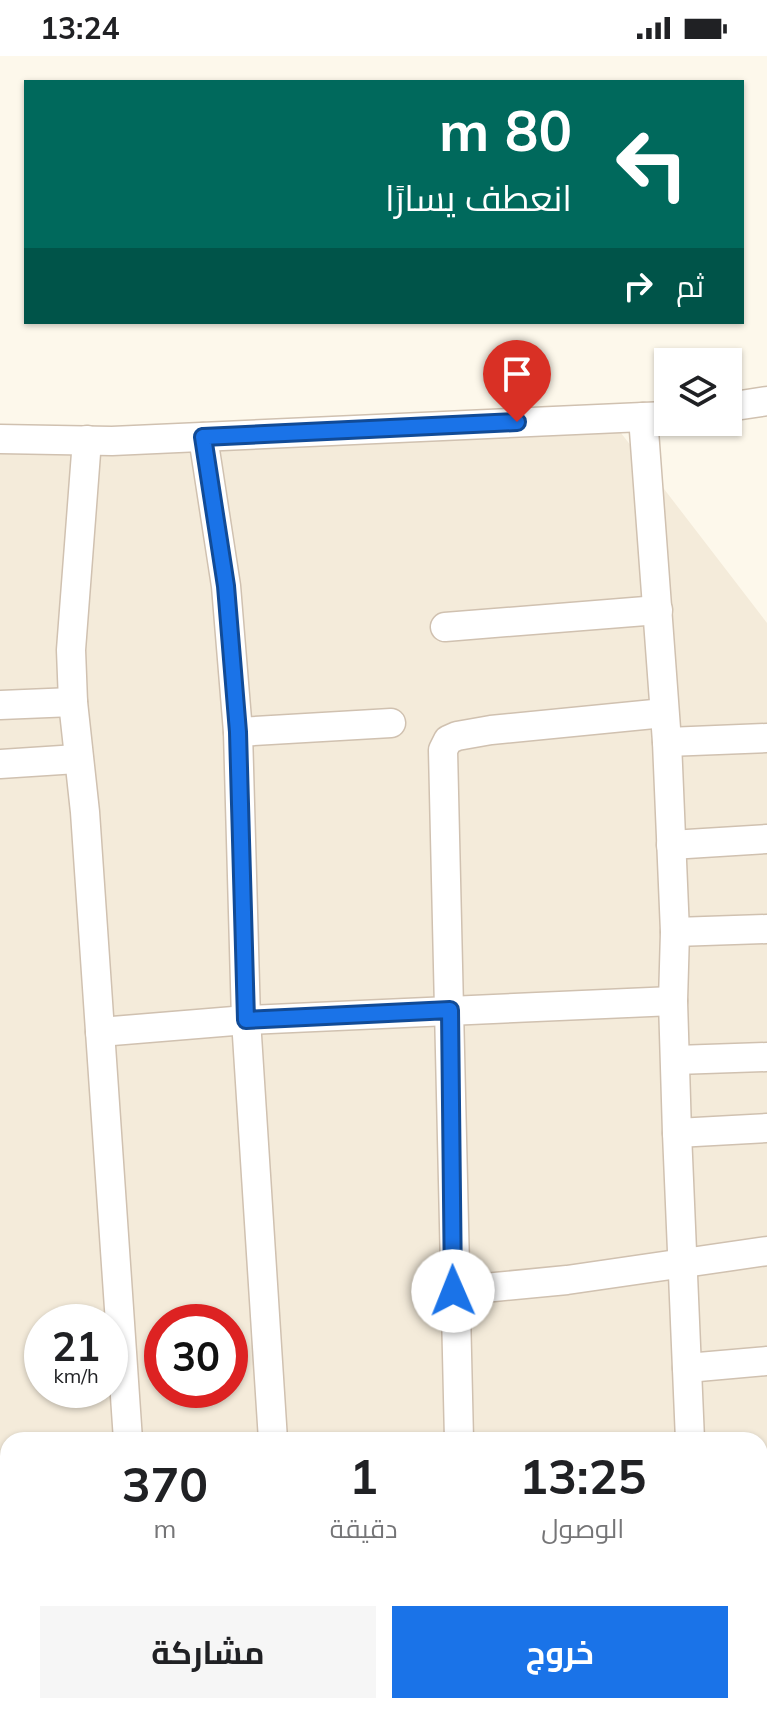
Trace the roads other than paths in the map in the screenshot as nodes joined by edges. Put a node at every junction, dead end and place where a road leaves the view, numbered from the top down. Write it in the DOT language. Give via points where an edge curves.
graph roads {
  1 [pos="767,401"];
  2 [pos="742,405"];
  3 [pos="654,417"];
  4 [pos="655,436"];
  5 [pos="203,437"];
  6 [pos="0,439"];
  7 [pos="87,440"];
  8 [pos="658,610"];
  9 [pos="445,627"];
  10 [pos="73,702"];
  11 [pos="0,705"];
  12 [pos="664,713"];
  13 [pos="391,723"];
  14 [pos="238,732"];
  15 [pos="767,738"];
  16 [pos="667,742"];
  17 [pos="77,759"];
  18 [pos="0,764"];
  19 [pos="767,839"];
  20 [pos="671,845"];
  21 [pos="767,929"];
  22 [pos="675,932"];
  23 [pos="673,1001"];
  24 [pos="450,1010"];
  25 [pos="246,1020"];
  26 [pos="100,1032"];
  27 [pos="767,1057"];
  28 [pos="676,1060"];
  29 [pos="767,1128"];
  30 [pos="677,1133"];
  31 [pos="767,1251"];
  32 [pos="683,1263"];
  33 [pos="453,1291"];
  34 [pos="767,1361"];
  35 [pos="687,1368"];
  36 [pos="127,1432"];
  37 [pos="272,1432"];
  38 [pos="459,1432"];
  39 [pos="690,1432"];
  1 -- 2 [label="street"];
  3 -- 5 [label="street"];
  4 -- 8 [label="street"];
  5 -- 7 [label="street"];
  5 -- 14 [label="street" via="226,586"];
  6 -- 7 [label="street"];
  7 -- 10 [label="street" via="71,650"];
  8 -- 9 [label="street"];
  8 -- 12 [label="street"];
  10 -- 11 [label="street"];
  10 -- 17 [label="street"];
  12 -- 16 [label="street"];
  12 -- 24 [label="street" via="491,730 448,740 442,756"];
  13 -- 14 [label="street"];
  14 -- 25 [label="street"];
  15 -- 16 [label="street"];
  16 -- 20 [label="street"];
  17 -- 18 [label="street"];
  17 -- 26 [label="street"];
  19 -- 20 [label="street"];
  20 -- 22 [label="street"];
  21 -- 22 [label="street"];
  22 -- 23 [label="street"];
  23 -- 24 [label="street"];
  23 -- 28 [label="street"];
  24 -- 25 [label="street"];
  24 -- 33 [label="street"];
  25 -- 26 [label="street"];
  25 -- 37 [label="street"];
  26 -- 36 [label="street"];
  27 -- 28 [label="street"];
  28 -- 30 [label="street"];
  29 -- 30 [label="street"];
  30 -- 32 [label="street"];
  31 -- 32 [label="street"];
  32 -- 33 [label="street"];
  32 -- 35 [label="street"];
  33 -- 38 [label="street"];
  34 -- 35 [label="street"];
  35 -- 39 [label="street"];
}
